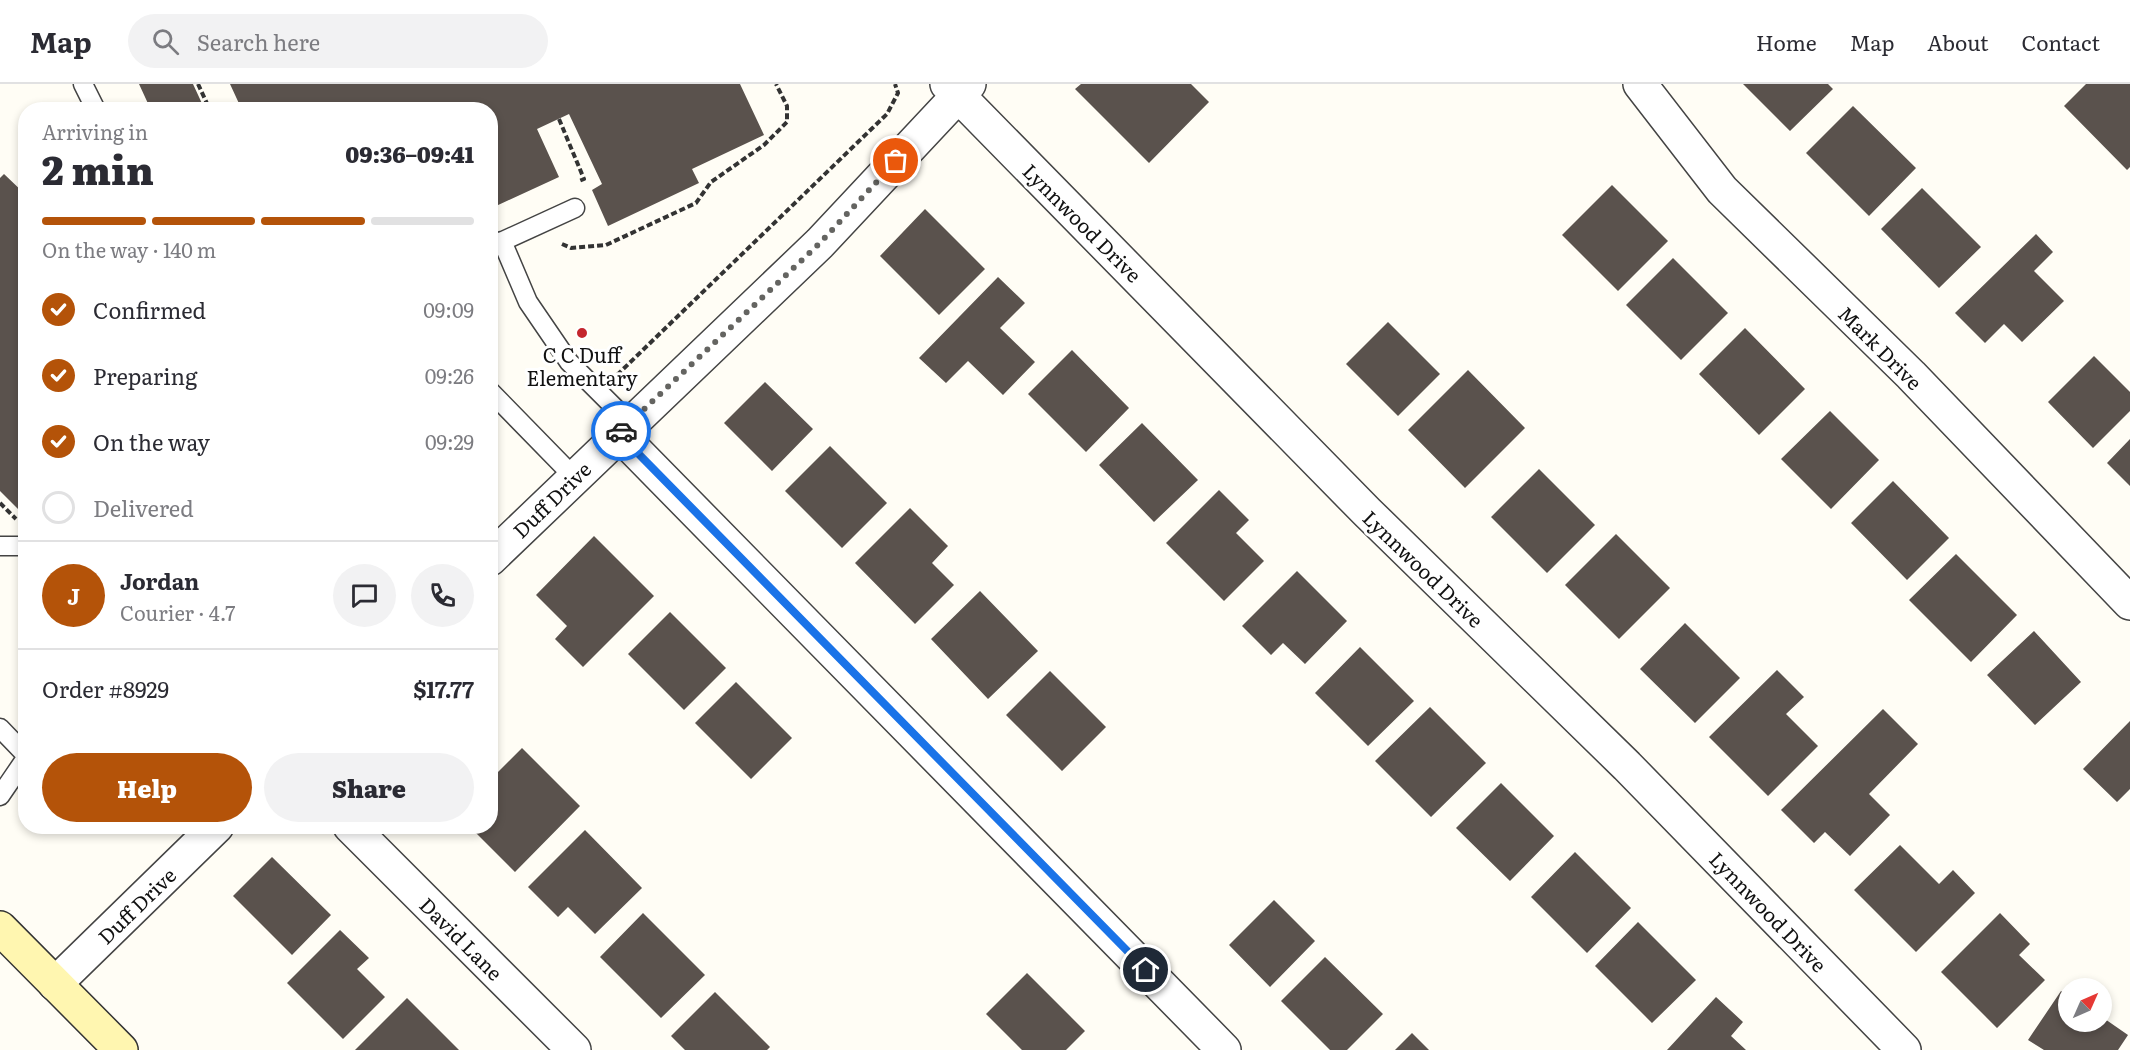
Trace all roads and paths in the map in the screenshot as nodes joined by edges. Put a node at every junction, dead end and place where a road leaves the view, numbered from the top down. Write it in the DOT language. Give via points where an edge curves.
graph roads {
  1 [pos="83,84"];
  2 [pos="198,84"];
  3 [pos="776,84"];
  4 [pos="895,84"];
  5 [pos="1640,84"];
  6 [pos="958,88"];
  7 [pos="92,102"];
  8 [pos="206,102"];
  9 [pos="559,119"];
  10 [pos="574,183"];
  11 [pos="575,208"];
  12 [pos="532,227"];
  13 [pos="498,243"];
  14 [pos="498,248"];
  15 [pos="599,392"];
  16 [pos="498,399"];
  17 [pos="624,428"];
  18 [pos="574,477"];
  19 [pos="0,503"];
  20 [pos="18,521"];
  21 [pos="498,544"];
  22 [pos="0,546"];
  23 [pos="18,546"];
  24 [pos="2130,603"];
  25 [pos="0,728"];
  26 [pos="18,748"];
  27 [pos="18,769"];
  28 [pos="0,796"];
  29 [pos="209,834"];
  30 [pos="358,834"];
  31 [pos="0,928"];
  32 [pos="55,984"];
  33 [pos="121,1050"];
  34 [pos="574,1050"];
  35 [pos="1224,1050"];
  36 [pos="1904,1050"];
  1 -- 7 [label="lane"];
  2 -- 8 [label="path"];
  3 -- 12 [label="path" via="787,106 787,122 764,145 711,182 696,203 606,245 571,248 544,237"];
  4 -- 15 [label="path" via="898,93 887,114"];
  5 -- 24 [label="street, Mark Drive" via="1722,190 1911,375"];
  6 -- 17 [label="street, Duff Drive" via="820,243"];
  6 -- 36 [label="street, Lynnwood Drive" via="1367,512 1627,766"];
  9 -- 10 [label="path" via="584,179"];
  11 -- 12 [label="lane"];
  12 -- 13 [label="lane"];
  14 -- 15 [label="lane" via="528,302 569,362"];
  15 -- 17 [label="lane"];
  16 -- 18 [label="lane"];
  17 -- 18 [label="street, Duff Drive"];
  17 -- 35 [label="street"];
  18 -- 21 [label="street, Duff Drive"];
  19 -- 20 [label="path"];
  22 -- 23 [label="lane"];
  25 -- 26 [label="lane"];
  27 -- 28 [label="lane"];
  29 -- 32 [label="street, Duff Drive"];
  30 -- 34 [label="street, David Lane"];
  31 -- 32 [label="main road"];
  32 -- 33 [label="main road"];
}
